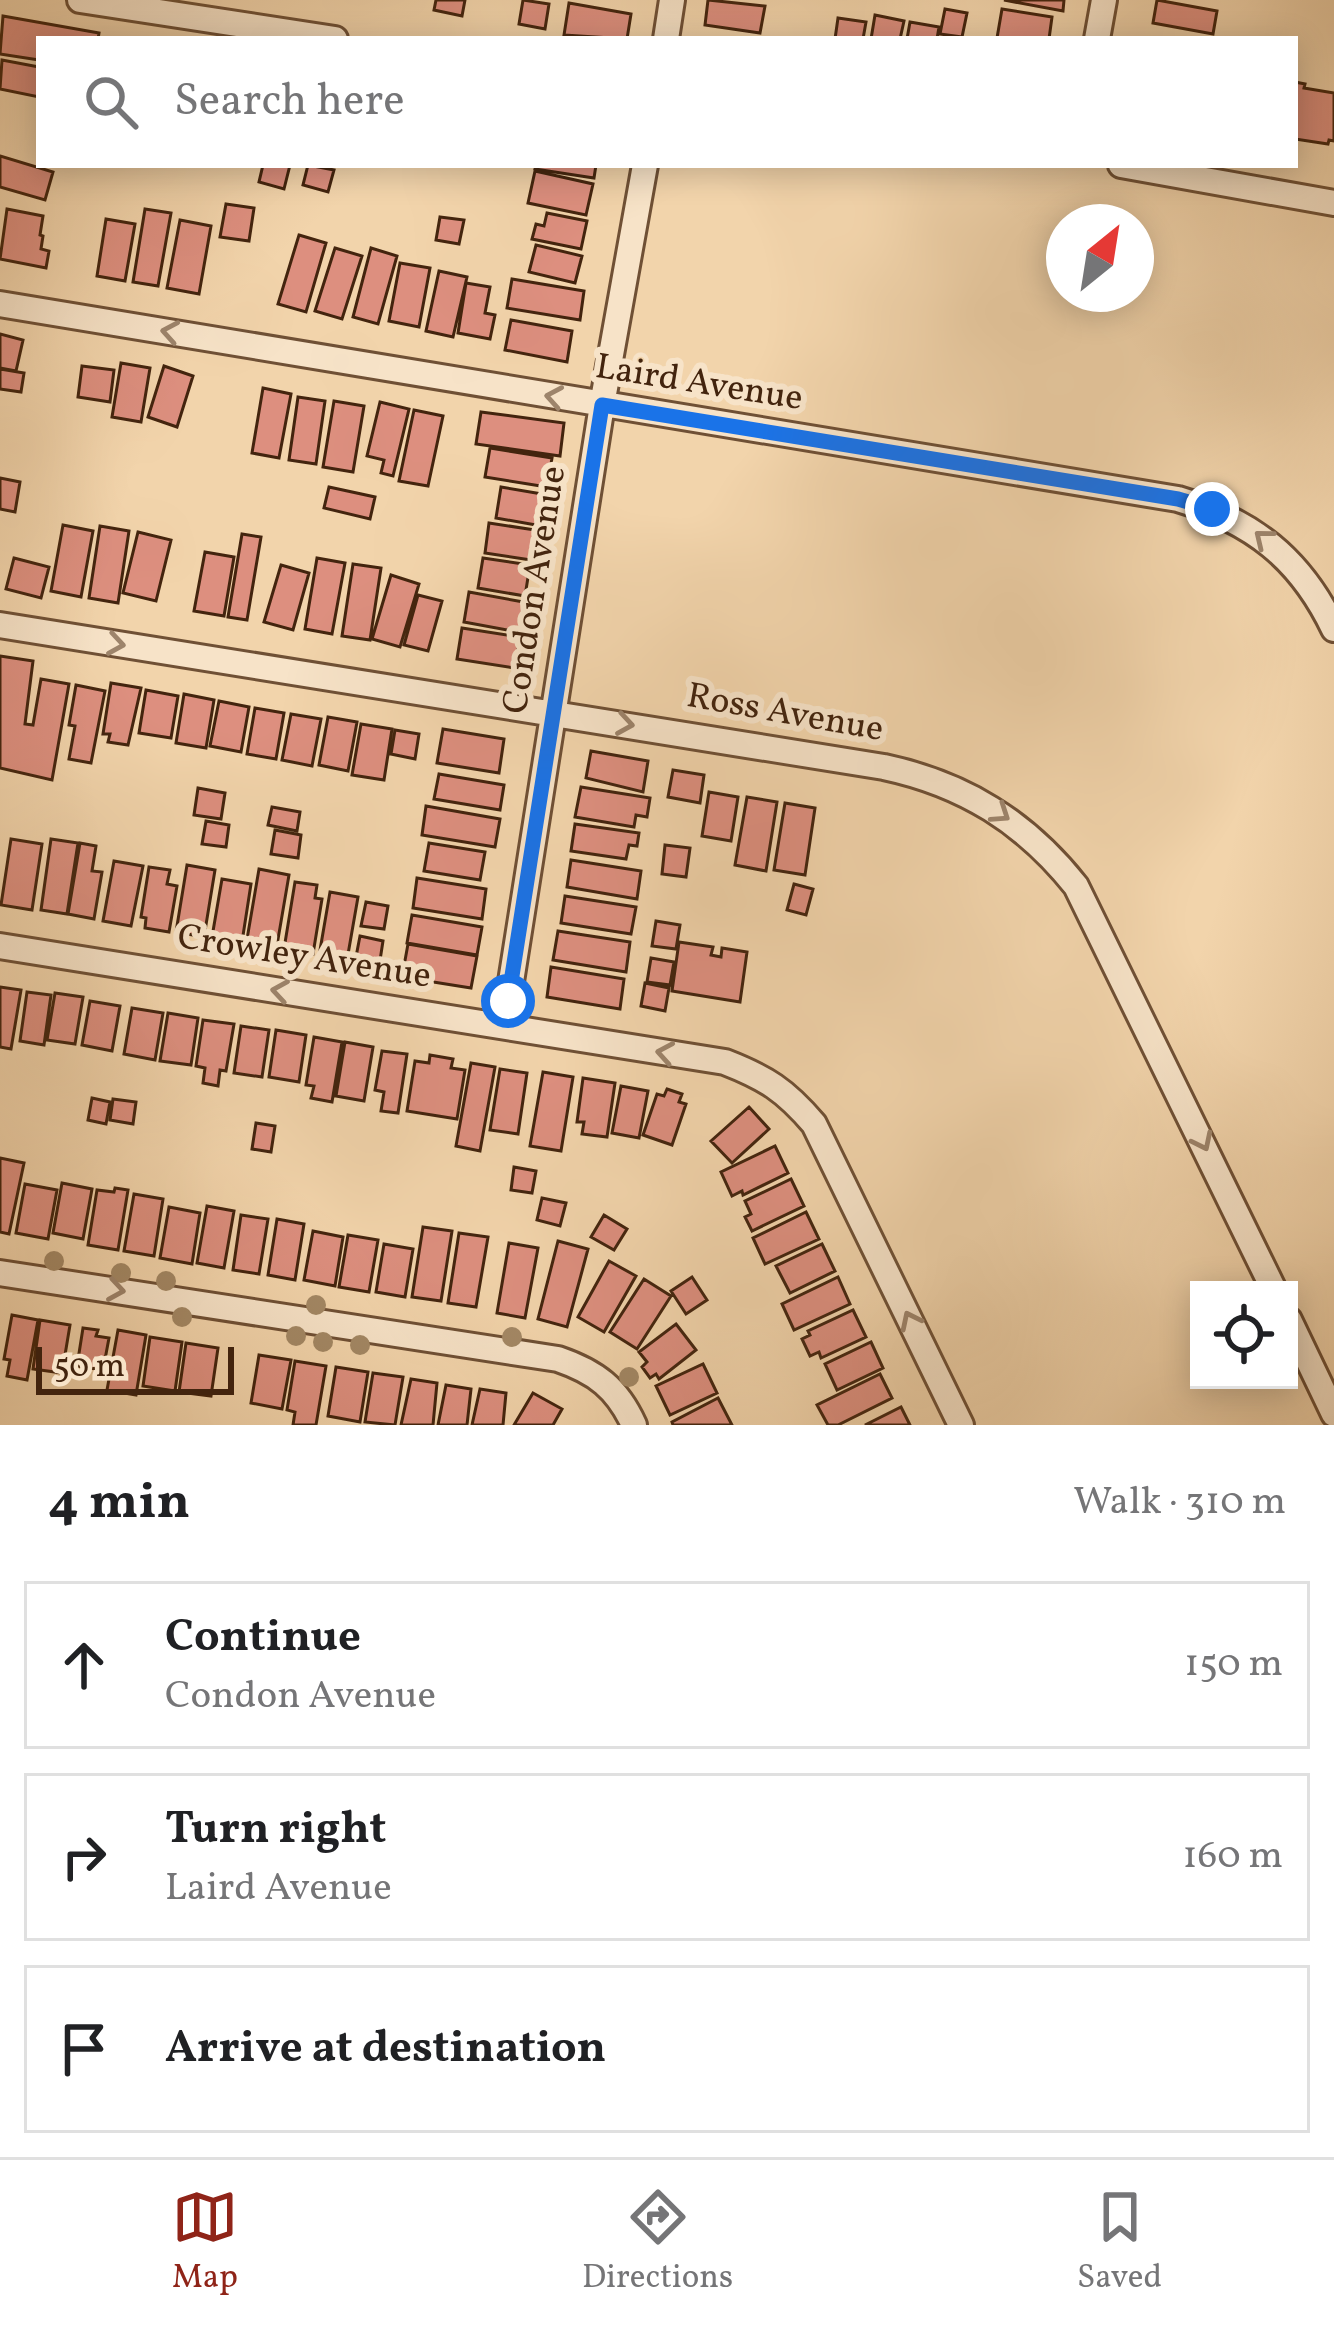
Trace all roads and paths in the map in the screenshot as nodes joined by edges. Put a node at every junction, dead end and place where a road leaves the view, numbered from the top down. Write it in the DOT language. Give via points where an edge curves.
graph roads {
  1 [pos="80,0"];
  2 [pos="672,0"];
  3 [pos="1104,0"];
  4 [pos="315,36"];
  5 [pos="666,36"];
  6 [pos="1098,36"];
  7 [pos="644,168"];
  8 [pos="1138,168"];
  9 [pos="1334,203"];
  10 [pos="0,304"];
  11 [pos="602,405"];
  12 [pos="0,625"];
  13 [pos="1334,629"];
  14 [pos="554,713"];
  15 [pos="0,946"];
  16 [pos="504,1026"];
  17 [pos="0,1273"];
  18 [pos="1270,1281"];
  19 [pos="1298,1340"];
  20 [pos="1334,1414"];
  21 [pos="634,1425"];
  22 [pos="961,1425"];
  1 -- 4 [label="street"];
  2 -- 5 [label="street"];
  3 -- 6 [label="street"];
  7 -- 11 [label="street, Condon Avenue"];
  8 -- 9 [label="street"];
  11 -- 10 [label="street, Laird Avenue, one-way"];
  13 -- 11 [label="street, Laird Avenue, one-way" via="1278,550 1245,524 1195,504"];
  11 -- 14 [label="street, Condon Avenue"];
  12 -- 14 [label="street, Ross Avenue, one-way"];
  14 -- 16 [label="street, Condon Avenue"];
  14 -- 18 [label="street, Ross Avenue, one-way" via="924,776 1027,832 1097,923"];
  16 -- 15 [label="street, Crowley Avenue, one-way"];
  22 -- 16 [label="street, Crowley Avenue, one-way" via="814,1124 781,1088 725,1062"];
  17 -- 21 [label="street, one-way" via="558,1359 612,1388"];
  19 -- 20 [label="street"];
}
